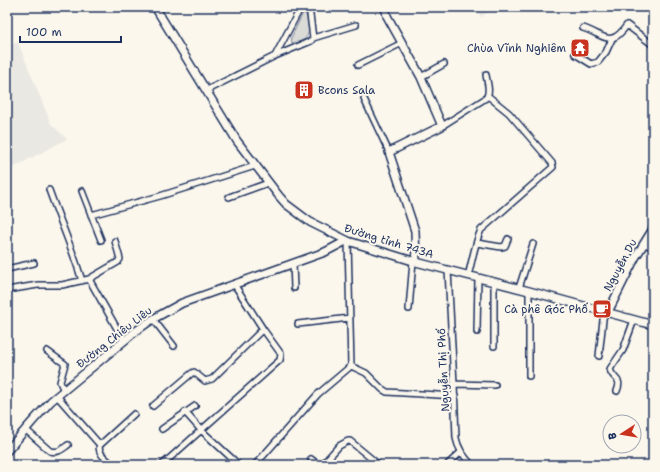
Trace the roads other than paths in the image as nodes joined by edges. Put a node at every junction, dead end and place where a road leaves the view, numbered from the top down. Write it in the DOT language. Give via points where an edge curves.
graph roads {
  1 [pos="155,7"];
  2 [pos="301,7"];
  3 [pos="309,7"];
  4 [pos="385,7"];
  5 [pos="356,25"];
  6 [pos="583,28"];
  7 [pos="313,38"];
  8 [pos="612,39"];
  9 [pos="402,43"];
  10 [pos="653,45"];
  11 [pos="575,54"];
  12 [pos="275,56"];
  13 [pos="444,64"];
  14 [pos="358,65"];
  15 [pos="486,75"];
  16 [pos="421,77"];
  17 [pos="207,90"];
  18 [pos="488,96"];
  19 [pos="364,99"];
  20 [pos="442,126"];
  21 [pos="389,152"];
  22 [pos="255,166"];
  23 [pos="268,183"];
  24 [pos="49,190"];
  25 [pos="82,192"];
  26 [pos="229,197"];
  27 [pos="91,215"];
  28 [pos="653,229"];
  29 [pos="508,239"];
  30 [pos="101,240"];
  31 [pos="116,241"];
  32 [pos="347,241"];
  33 [pos="477,243"];
  34 [pos="644,243"];
  35 [pos="533,244"];
  36 [pos="653,248"];
  37 [pos="415,262"];
  38 [pos="34,263"];
  39 [pos="293,263"];
  40 [pos="7,269"];
  41 [pos="448,270"];
  42 [pos="468,276"];
  43 [pos="478,278"];
  44 [pos="89,279"];
  45 [pos="82,281"];
  46 [pos="494,282"];
  47 [pos="234,284"];
  48 [pos="294,288"];
  49 [pos="519,288"];
  50 [pos="7,290"];
  51 [pos="530,291"];
  52 [pos="409,309"];
  53 [pos="606,311"];
  54 [pos="350,318"];
  55 [pos="153,319"];
  56 [pos="634,320"];
  57 [pos="298,324"];
  58 [pos="653,325"];
  59 [pos="264,329"];
  60 [pos="477,332"];
  61 [pos="124,341"];
  62 [pos="174,346"];
  63 [pos="494,346"];
  64 [pos="47,351"];
  65 [pos="599,356"];
  66 [pos="351,366"];
  67 [pos="529,376"];
  68 [pos="454,384"];
  69 [pos="495,384"];
  70 [pos="64,391"];
  71 [pos="617,391"];
  72 [pos="58,396"];
  73 [pos="455,396"];
  74 [pos="153,406"];
  75 [pos="194,406"];
  76 [pos="185,412"];
  77 [pos="134,414"];
  78 [pos="25,429"];
  79 [pos="162,429"];
  80 [pos="201,430"];
  81 [pos="68,444"];
  82 [pos="100,445"];
  83 [pos="7,451"];
  84 [pos="461,452"];
  85 [pos="311,458"];
  86 [pos="166,464"];
  87 [pos="113,465"];
  88 [pos="239,465"];
  89 [pos="254,465"];
  90 [pos="319,465"];
  91 [pos="322,465"];
  92 [pos="379,465"];
  93 [pos="447,465"];
  94 [pos="472,465"];
  1 -- 17 [label="street, Đường tỉnh 743A"];
  2 -- 12 [label="street"];
  3 -- 7 [label="street"];
  4 -- 9 [label="street"];
  5 -- 7 [label="street"];
  6 -- 8 [label="street"];
  7 -- 12 [label="street"];
  8 -- 10 [label="street" via="627,25"];
  8 -- 11 [label="street" via="598,62 591,64"];
  9 -- 14 [label="street"];
  9 -- 16 [label="street"];
  12 -- 17 [label="street"];
  13 -- 16 [label="street"];
  15 -- 18 [label="street"];
  16 -- 20 [label="street"];
  17 -- 22 [label="street, Đường tỉnh 743A"];
  18 -- 20 [label="street"];
  18 -- 33 [label="street" via="510,114 552,163 553,168 481,230"];
  19 -- 21 [label="street"];
  20 -- 21 [label="street"];
  21 -- 37 [label="street" via="415,230"];
  22 -- 23 [label="street, Đường tỉnh 743A"];
  22 -- 27 [label="street"];
  23 -- 26 [label="street"];
  23 -- 32 [label="street, Đường tỉnh 743A" via="286,204 305,219"];
  24 -- 45 [label="street"];
  25 -- 27 [label="street"];
  27 -- 30 [label="street"];
  28 -- 34 [label="street, Nguyễn Du"];
  29 -- 33 [label="street" via="501,248"];
  31 -- 44 [label="street" via="120,259 118,262"];
  32 -- 37 [label="street, Đường tỉnh 743A"];
  32 -- 39 [label="street, Đường Chiêu Liêu"];
  32 -- 54 [label="street"];
  33 -- 42 [label="street"];
  34 -- 36 [label="street"];
  34 -- 53 [label="street, Nguyễn Du"];
  35 -- 49 [label="street"];
  37 -- 41 [label="street, Đường tỉnh 743A"];
  37 -- 52 [label="street"];
  38 -- 40 [label="street"];
  39 -- 47 [label="street, Đường Chiêu Liêu"];
  39 -- 48 [label="street"];
  41 -- 42 [label="street, Đường tỉnh 743A"];
  41 -- 68 [label="street, Nguyễn Thị Phố"];
  42 -- 43 [label="street, Đường tỉnh 743A"];
  43 -- 46 [label="street, Đường tỉnh 743A"];
  43 -- 60 [label="street"];
  44 -- 45 [label="street"];
  44 -- 61 [label="street"];
  45 -- 50 [label="street"];
  46 -- 49 [label="street, Đường tỉnh 743A"];
  46 -- 63 [label="street"];
  47 -- 55 [label="street, Đường Chiêu Liêu" via="174,306"];
  47 -- 59 [label="street"];
  49 -- 51 [label="street, Đường tỉnh 743A"];
  51 -- 53 [label="street, Đường tỉnh 743A"];
  51 -- 67 [label="street"];
  53 -- 56 [label="street, Đường tỉnh 743A"];
  53 -- 65 [label="street, Nguyễn Du"];
  54 -- 57 [label="street"];
  54 -- 66 [label="street"];
  55 -- 61 [label="street, Đường Chiêu Liêu"];
  55 -- 62 [label="street"];
  56 -- 58 [label="street, Đường tỉnh 743A"];
  56 -- 71 [label="street" via="623,350 610,369 619,381"];
  59 -- 74 [label="street" via="212,380 205,381 194,372"];
  59 -- 80 [label="street" via="281,354 280,360"];
  61 -- 70 [label="street, Đường Chiêu Liêu"];
  64 -- 70 [label="street" via="65,364 60,382"];
  66 -- 73 [label="street" via="366,373 387,392"];
  66 -- 89 [label="street" via="318,394"];
  68 -- 69 [label="street"];
  68 -- 73 [label="street, Nguyễn Thị Phố"];
  70 -- 72 [label="street, Đường Chiêu Liêu"];
  72 -- 78 [label="street, Đường Chiêu Liêu"];
  72 -- 82 [label="street"];
  73 -- 84 [label="street, Nguyễn Thị Phố" via="456,438"];
  75 -- 76 [label="street"];
  76 -- 79 [label="street"];
  76 -- 80 [label="street"];
  77 -- 82 [label="street"];
  78 -- 81 [label="street" via="50,451 60,451"];
  78 -- 83 [label="street, Đường Chiêu Liêu"];
  80 -- 86 [label="street"];
  80 -- 88 [label="street"];
  82 -- 87 [label="street" via="99,452"];
  84 -- 93 [label="street"];
  84 -- 94 [label="street, Nguyễn Thị Phố"];
  85 -- 90 [label="street"];
  91 -- 92 [label="street" via="339,446 350,441"];
}
